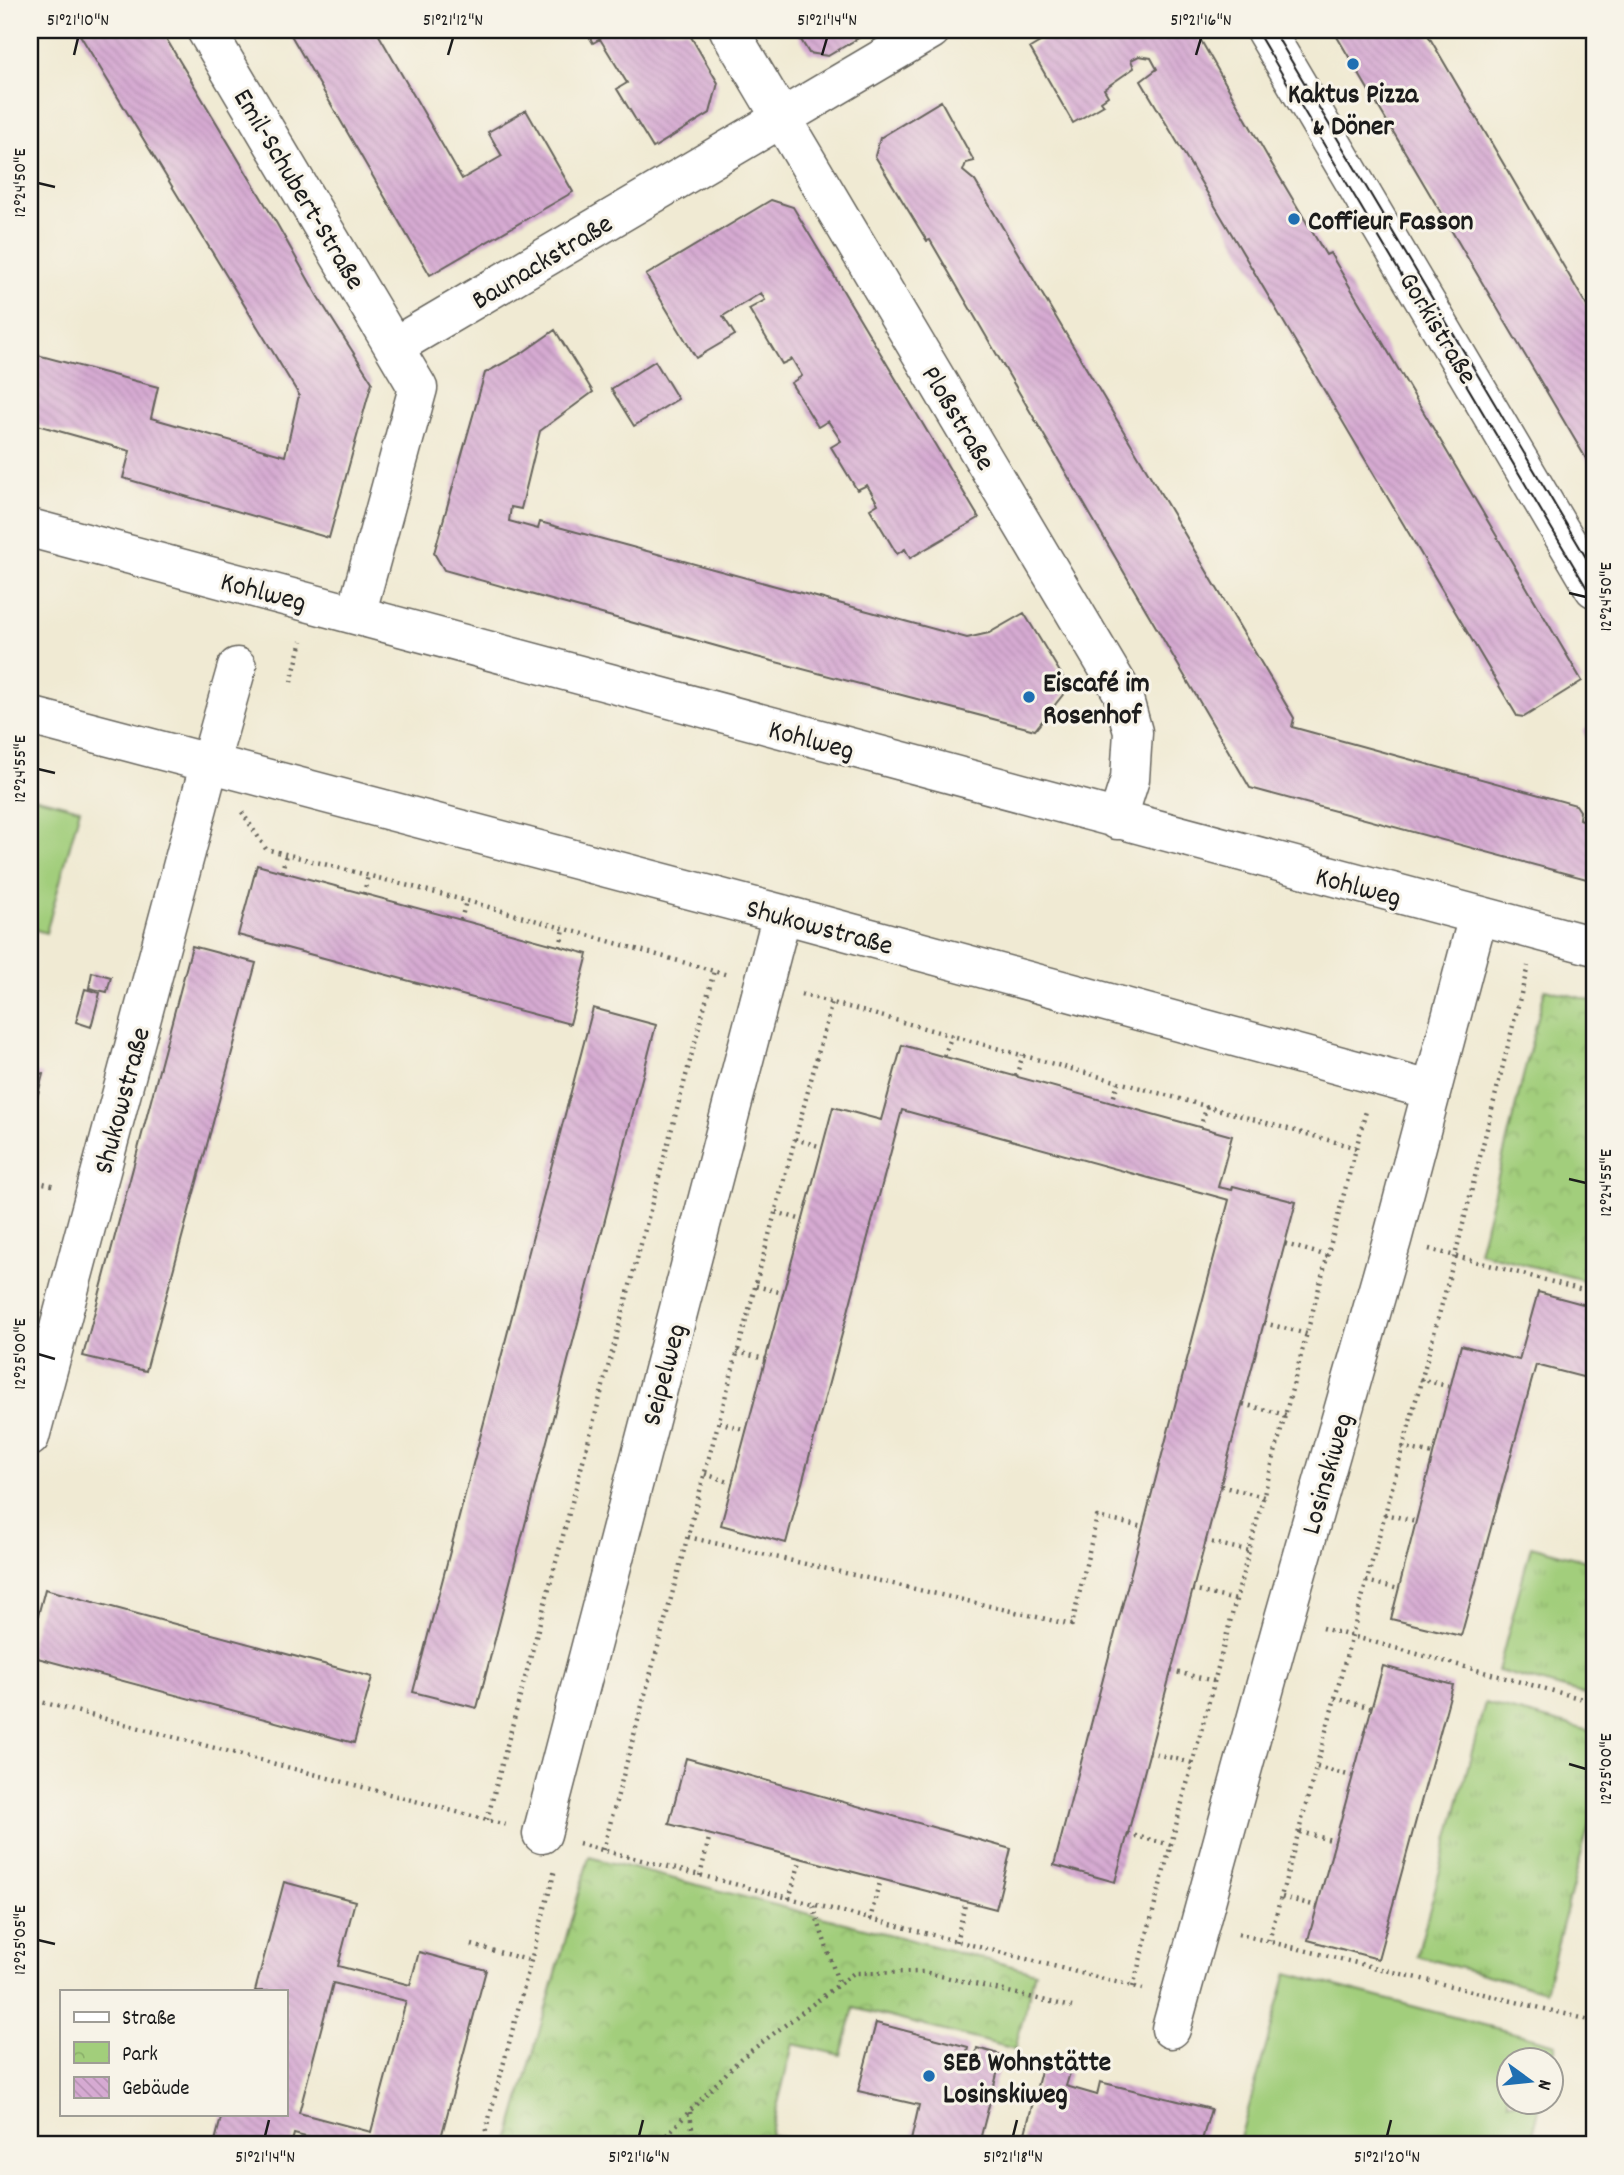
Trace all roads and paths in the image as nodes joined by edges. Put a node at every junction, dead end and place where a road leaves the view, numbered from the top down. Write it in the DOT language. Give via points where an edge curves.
graph roads {
  1 [pos="206,30"];
  2 [pos="729,30"];
  3 [pos="931,30"];
  4 [pos="1265,30"];
  5 [pos="782,117"];
  6 [pos="395,346"];
  7 [pos="30,528"];
  8 [pos="1594,587"];
  9 [pos="356,615"];
  10 [pos="300,646"];
  11 [pos="237,667"];
  12 [pos="291,682"];
  13 [pos="30,716"];
  14 [pos="210,762"];
  15 [pos="1117,820"];
  16 [pos="286,854"];
  17 [pos="282,872"];
  18 [pos="368,875"];
  19 [pos="364,894"];
  20 [pos="466,901"];
  21 [pos="782,914"];
  22 [pos="1478,916"];
  23 [pos="461,920"];
  24 [pos="564,929"];
  25 [pos="1537,932"];
  26 [pos="1594,946"];
  27 [pos="560,947"];
  28 [pos="714,971"];
  29 [pos="764,984"];
  30 [pos="832,1002"];
  31 [pos="952,1035"];
  32 [pos="1023,1055"];
  33 [pos="944,1056"];
  34 [pos="1016,1076"];
  35 [pos="1375,1076"];
  36 [pos="1118,1082"];
  37 [pos="1430,1090"];
  38 [pos="1112,1103"];
  39 [pos="1207,1106"];
  40 [pos="1200,1128"];
  41 [pos="795,1139"];
  42 [pos="822,1147"];
  43 [pos="1357,1147"];
  44 [pos="776,1212"];
  45 [pos="803,1220"];
  46 [pos="1392,1240"];
  47 [pos="1285,1244"];
  48 [pos="1328,1256"];
  49 [pos="1455,1256"];
  50 [pos="756,1286"];
  51 [pos="783,1293"];
  52 [pos="1594,1293"];
  53 [pos="1264,1323"];
  54 [pos="1307,1334"];
  55 [pos="737,1352"];
  56 [pos="765,1359"];
  57 [pos="1420,1379"];
  58 [pos="1451,1387"];
  59 [pos="1243,1404"];
  60 [pos="1286,1415"];
  61 [pos="719,1422"];
  62 [pos="746,1430"];
  63 [pos="30,1437"];
  64 [pos="1402,1447"];
  65 [pos="1433,1454"];
  66 [pos="705,1474"];
  67 [pos="732,1483"];
  68 [pos="1221,1486"];
  69 [pos="1264,1497"];
  70 [pos="1384,1514"];
  71 [pos="1416,1521"];
  72 [pos="1143,1527"];
  73 [pos="688,1537"];
  74 [pos="1205,1541"];
  75 [pos="1249,1551"];
  76 [pos="1366,1581"];
  77 [pos="1399,1589"];
  78 [pos="1192,1590"];
  79 [pos="1236,1601"];
  80 [pos="1284,1618"];
  81 [pos="1352,1636"];
  82 [pos="1171,1671"];
  83 [pos="1214,1681"];
  84 [pos="1335,1698"];
  85 [pos="30,1699"];
  86 [pos="1594,1702"];
  87 [pos="1371,1708"];
  88 [pos="1149,1752"];
  89 [pos="1192,1763"];
  90 [pos="1317,1767"];
  91 [pos="1352,1776"];
  92 [pos="487,1820"];
  93 [pos="1300,1832"];
  94 [pos="710,1834"];
  95 [pos="1128,1834"];
  96 [pos="542,1835"];
  97 [pos="1335,1841"];
  98 [pos="1171,1845"];
  99 [pos="603,1850"];
  100 [pos="801,1858"];
  101 [pos="700,1875"];
  102 [pos="880,1879"];
  103 [pos="1282,1897"];
  104 [pos="789,1899"];
  105 [pos="966,1901"];
  106 [pos="813,1905"];
  107 [pos="1317,1906"];
  108 [pos="870,1920"];
  109 [pos="956,1942"];
  110 [pos="472,1945"];
  111 [pos="532,1961"];
  112 [pos="839,1985"];
  113 [pos="1072,2007"];
  114 [pos="1594,2021"];
  115 [pos="1171,2029"];
  116 [pos="690,2112"];
  117 [pos="482,2145"];
  118 [pos="657,2145"];
  119 [pos="694,2145"];
  1 -- 6 [label="street, Emil-Schubert-Straße"];
  2 -- 5 [label="street, Ploßstraße"];
  3 -- 5 [label="street, Baunackstraße"];
  4 -- 8 [label="street, Gorkistraße"];
  5 -- 6 [label="street, Baunackstraße"];
  5 -- 15 [label="street, Ploßstraße" via="1122,692 1133,732 1130,779"];
  6 -- 9 [label="street" via="418,388"];
  7 -- 9 [label="street, Kohlweg"];
  9 -- 15 [label="street, Kohlweg"];
  10 -- 12 [label="path"];
  11 -- 14 [label="street, Shukowstraße"];
  13 -- 14 [label="street, Shukowstraße"];
  14 -- 16 [label="path" via="266,849"];
  14 -- 21 [label="street, Shukowstraße"];
  14 -- 63 [label="street, Shukowstraße"];
  15 -- 22 [label="street, Kohlweg"];
  16 -- 17 [label="path"];
  16 -- 18 [label="path"];
  18 -- 19 [label="path"];
  18 -- 20 [label="path"];
  20 -- 23 [label="path"];
  20 -- 24 [label="path"];
  21 -- 29 [label="street, Seipelweg"];
  21 -- 35 [label="street, Shukowstraße"];
  22 -- 25 [label="street, Kohlweg"];
  22 -- 37 [label="street, Losinskiweg"];
  24 -- 27 [label="path"];
  24 -- 28 [label="path"];
  25 -- 26 [label="street, Kohlweg"];
  25 -- 49 [label="path"];
  28 -- 29 [label="path"];
  28 -- 92 [label="path"];
  29 -- 30 [label="path"];
  29 -- 96 [label="street, Seipelweg"];
  30 -- 31 [label="path"];
  30 -- 41 [label="path"];
  31 -- 32 [label="path"];
  31 -- 33 [label="path"];
  32 -- 34 [label="path"];
  32 -- 36 [label="path"];
  35 -- 37 [label="street, Shukowstraße"];
  35 -- 43 [label="path"];
  36 -- 38 [label="path"];
  36 -- 39 [label="path"];
  37 -- 46 [label="street, Losinskiweg"];
  39 -- 40 [label="path"];
  39 -- 43 [label="path"];
  41 -- 42 [label="path"];
  41 -- 44 [label="path"];
  43 -- 48 [label="path"];
  44 -- 45 [label="path"];
  44 -- 50 [label="path"];
  46 -- 49 [label="path"];
  46 -- 80 [label="street, Losinskiweg"];
  47 -- 48 [label="path"];
  48 -- 54 [label="path"];
  49 -- 52 [label="path"];
  49 -- 57 [label="path"];
  50 -- 51 [label="path"];
  50 -- 55 [label="path"];
  53 -- 54 [label="path"];
  54 -- 60 [label="path"];
  55 -- 56 [label="path"];
  55 -- 61 [label="path"];
  57 -- 58 [label="path"];
  57 -- 64 [label="path"];
  59 -- 60 [label="path"];
  60 -- 69 [label="path"];
  61 -- 62 [label="path"];
  61 -- 66 [label="path"];
  64 -- 65 [label="path"];
  64 -- 70 [label="path"];
  66 -- 67 [label="path"];
  66 -- 73 [label="path"];
  68 -- 69 [label="path"];
  69 -- 75 [label="path"];
  70 -- 71 [label="path"];
  70 -- 76 [label="path"];
  72 -- 73 [label="path" via="1097,1517 1072,1625"];
  73 -- 99 [label="path"];
  74 -- 75 [label="path"];
  75 -- 79 [label="path"];
  76 -- 77 [label="path"];
  76 -- 81 [label="path"];
  78 -- 79 [label="path"];
  79 -- 83 [label="path"];
  80 -- 81 [label="path"];
  80 -- 115 [label="street, Losinskiweg"];
  81 -- 84 [label="path"];
  81 -- 86 [label="path"];
  82 -- 83 [label="path"];
  83 -- 89 [label="path"];
  84 -- 87 [label="path"];
  84 -- 90 [label="path"];
  85 -- 92 [label="path"];
  88 -- 89 [label="path"];
  89 -- 98 [label="path"];
  90 -- 91 [label="path"];
  90 -- 93 [label="path"];
  92 -- 96 [label="path"];
  93 -- 97 [label="path"];
  93 -- 103 [label="path"];
  94 -- 101 [label="path"];
  95 -- 98 [label="path"];
  96 -- 99 [label="path"];
  96 -- 111 [label="path" via="561,1848"];
  98 -- 109 [label="path" via="1133,1987"];
  99 -- 101 [label="path"];
  100 -- 104 [label="path"];
  101 -- 104 [label="path"];
  102 -- 108 [label="path"];
  103 -- 107 [label="path"];
  103 -- 114 [label="path" via="1269,1941"];
  104 -- 106 [label="path"];
  105 -- 109 [label="path"];
  106 -- 108 [label="path"];
  106 -- 112 [label="path"];
  108 -- 109 [label="path"];
  110 -- 111 [label="path"];
  111 -- 117 [label="path"];
  112 -- 113 [label="path" via="854,1973 924,1972"];
  112 -- 116 [label="path" via="740,2059"];
  116 -- 118 [label="path"];
  116 -- 119 [label="path"];
}
